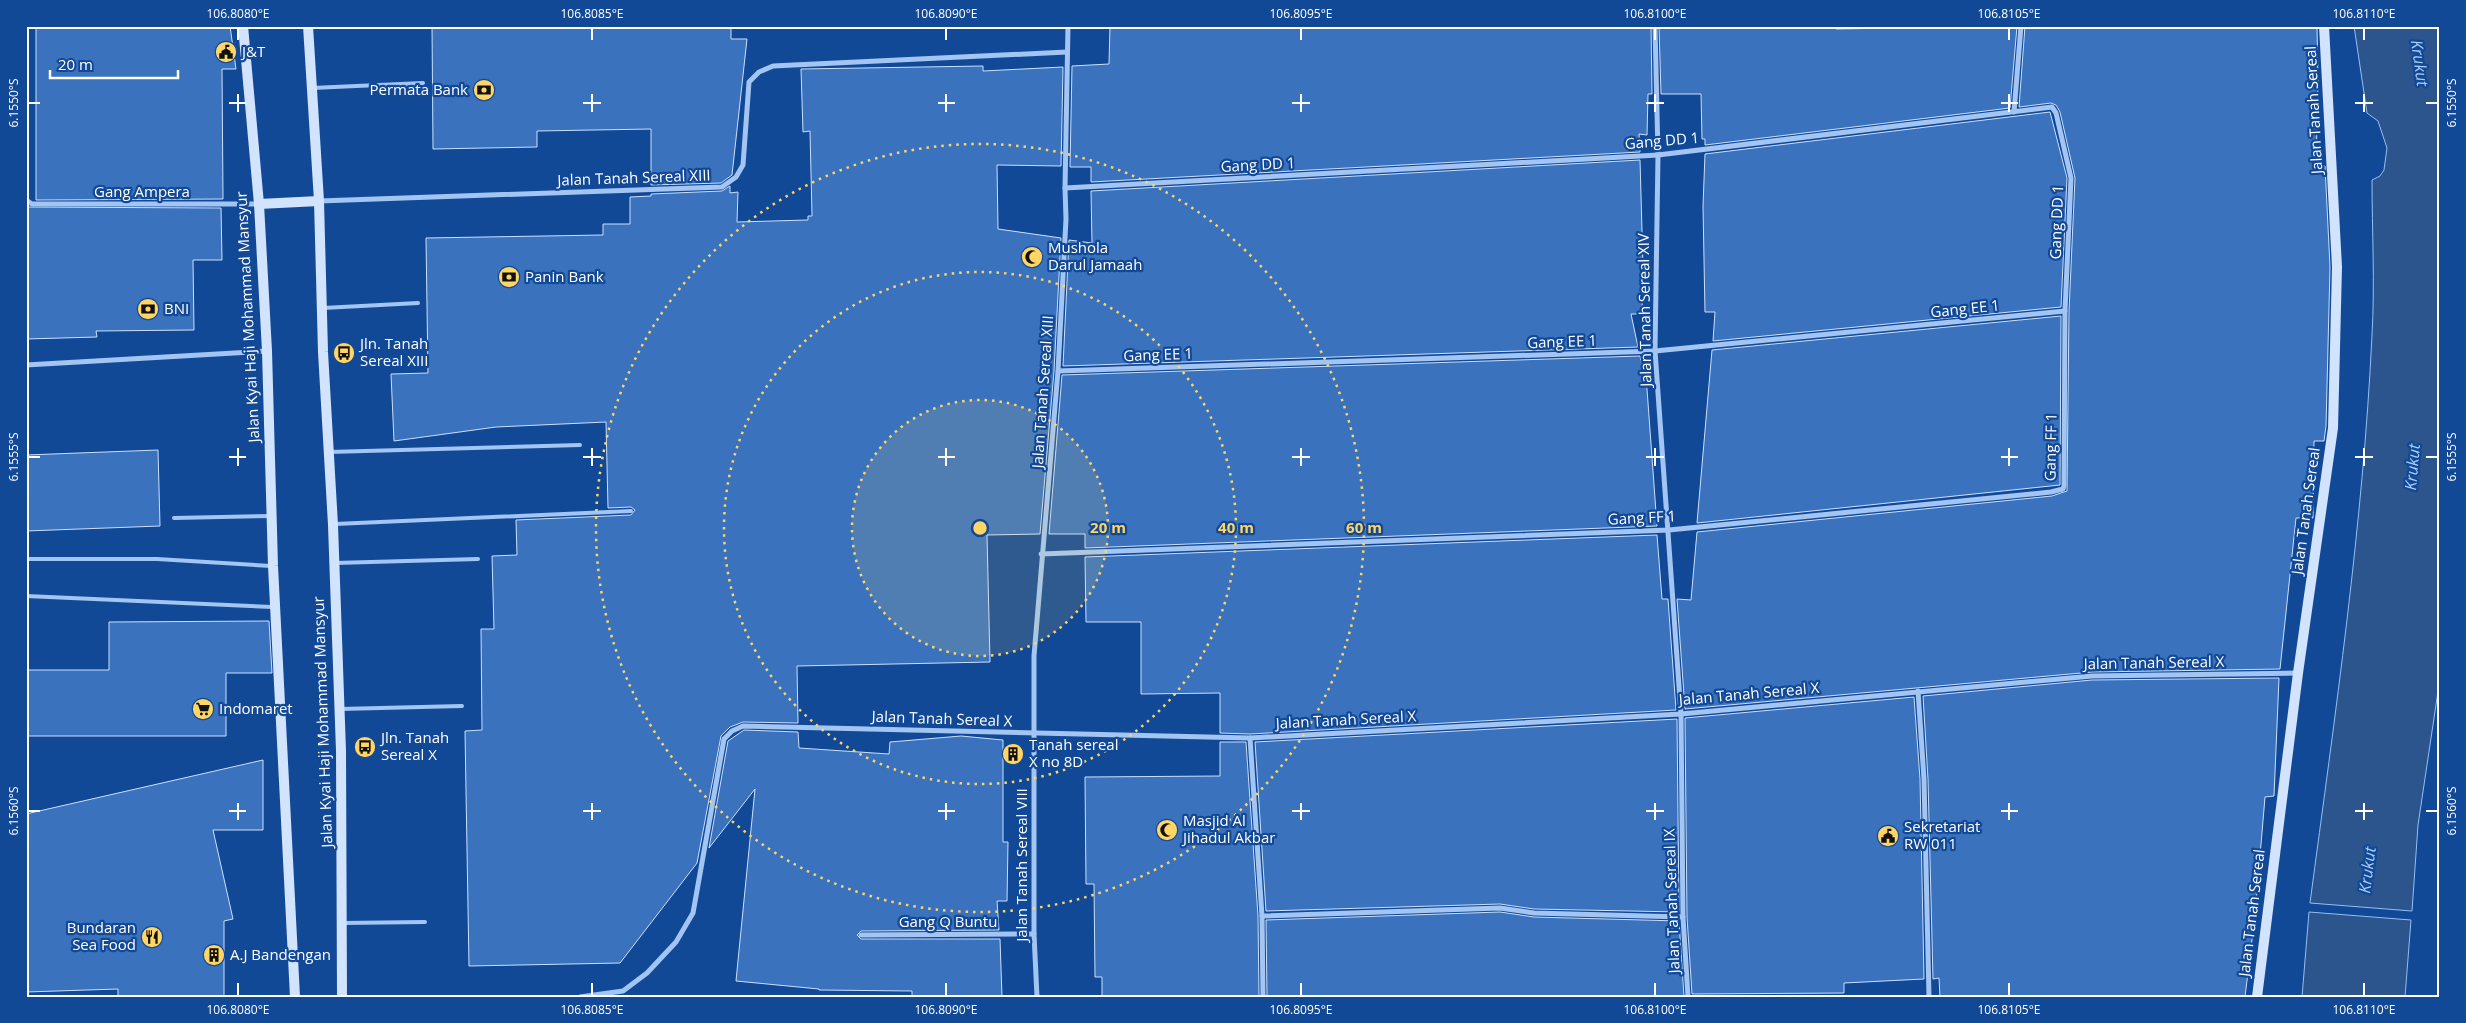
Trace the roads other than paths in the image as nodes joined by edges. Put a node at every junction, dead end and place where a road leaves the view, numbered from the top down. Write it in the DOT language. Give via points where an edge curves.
graph roads {
  1 [pos="243,26"];
  2 [pos="308,26"];
  3 [pos="1068,26"];
  4 [pos="1655,26"];
  5 [pos="2021,26"];
  6 [pos="2324,26"];
  7 [pos="1067,52"];
  8 [pos="423,83"];
  9 [pos="312,88"];
  10 [pos="2014,112"];
  11 [pos="1658,155"];
  12 [pos="1065,188"];
  13 [pos="26,200"];
  14 [pos="318,201"];
  15 [pos="259,204"];
  16 [pos="418,303"];
  17 [pos="323,308"];
  18 [pos="2066,311"];
  19 [pos="267,351"];
  20 [pos="1655,351"];
  21 [pos="26,365"];
  22 [pos="1058,371"];
  23 [pos="580,444"];
  24 [pos="329,452"];
  25 [pos="631,511"];
  26 [pos="272,516"];
  27 [pos="174,518"];
  28 [pos="333,524"];
  29 [pos="1669,530"];
  30 [pos="1041,554"];
  31 [pos="26,559"];
  32 [pos="478,559"];
  33 [pos="333,564"];
  34 [pos="273,566"];
  35 [pos="26,596"];
  36 [pos="275,607"];
  37 [pos="2298,673"];
  38 [pos="1918,691"];
  39 [pos="462,706"];
  40 [pos="338,709"];
  41 [pos="1681,714"];
  42 [pos="1034,734"];
  43 [pos="1250,738"];
  44 [pos="1262,916"];
  45 [pos="1684,917"];
  46 [pos="425,922"];
  47 [pos="342,923"];
  48 [pos="1034,934"];
  49 [pos="861,935"];
  50 [pos="295,997"];
  51 [pos="342,997"];
  52 [pos="580,997"];
  53 [pos="1037,997"];
  54 [pos="1263,997"];
  55 [pos="1688,997"];
  56 [pos="1929,997"];
  57 [pos="2257,997"];
  1 -- 15 [label="main road, Jalan Kyai Haji Mohammad Mansyur"];
  2 -- 9 [label="main road, Jalan Kyai Haji Mohammad Mansyur"];
  3 -- 7 [label="street, Jalan Tanah Sereal XIII"];
  4 -- 11 [label="street, Jalan Tanah Sereal XIV"];
  5 -- 10 [label="street"];
  6 -- 37 [label="main road, Jalan Tanah Sereal" via="2337,268 2333,428"];
  7 -- 12 [label="street, Jalan Tanah Sereal XIII"];
  7 -- 14 [label="street, Jalan Tanah Sereal XIII" via="773,66 759,72 749,82 743,165 736,177 722,188"];
  8 -- 9 [label="lane"];
  9 -- 14 [label="main road, Jalan Kyai Haji Mohammad Mansyur"];
  10 -- 11 [label="street, Gang DD 1"];
  10 -- 18 [label="street, Gang DD 1" via="2052,108 2056,113 2071,178"];
  11 -- 12 [label="street, Gang DD 1"];
  11 -- 20 [label="street, Jalan Tanah Sereal XIV"];
  12 -- 22 [label="street, Jalan Tanah Sereal XIII"];
  13 -- 15 [label="street, Gang Ampera" via="32,204"];
  14 -- 15 [label="main road"];
  14 -- 17 [label="main road, Jalan Kyai Haji Mohammad Mansyur"];
  15 -- 19 [label="main road, Jalan Kyai Haji Mohammad Mansyur"];
  16 -- 17 [label="lane"];
  17 -- 24 [label="main road, Jalan Kyai Haji Mohammad Mansyur"];
  18 -- 20 [label="street, Gang EE 1"];
  18 -- 29 [label="street, Gang FF 1" via="2063,489"];
  19 -- 21 [label="street"];
  19 -- 26 [label="main road, Jalan Kyai Haji Mohammad Mansyur"];
  20 -- 22 [label="street, Gang EE 1"];
  20 -- 29 [label="street, Jalan Tanah Sereal XIV"];
  22 -- 30 [label="street, Jalan Tanah Sereal XIII"];
  23 -- 24 [label="lane"];
  24 -- 28 [label="main road, Jalan Kyai Haji Mohammad Mansyur"];
  25 -- 28 [label="lane"];
  26 -- 27 [label="lane"];
  26 -- 34 [label="main road, Jalan Kyai Haji Mohammad Mansyur"];
  28 -- 33 [label="main road, Jalan Kyai Haji Mohammad Mansyur"];
  29 -- 30 [label="street, Gang FF 1"];
  29 -- 41 [label="street, Jalan Tanah Sereal XIV"];
  30 -- 42 [label="street, Jalan Tanah Sereal XIII" via="1034,656"];
  31 -- 34 [label="lane" via="157,559"];
  32 -- 33 [label="lane"];
  33 -- 40 [label="main road, Jalan Kyai Haji Mohammad Mansyur"];
  34 -- 36 [label="main road, Jalan Kyai Haji Mohammad Mansyur"];
  35 -- 36 [label="lane"];
  36 -- 50 [label="main road, Jalan Kyai Haji Mohammad Mansyur"];
  37 -- 38 [label="street, Jalan Tanah Sereal X" via="2092,676"];
  37 -- 57 [label="main road, Jalan Tanah Sereal"];
  38 -- 41 [label="street, Jalan Tanah Sereal X"];
  38 -- 56 [label="street" via="1924,779"];
  39 -- 40 [label="lane"];
  40 -- 47 [label="main road, Jalan Kyai Haji Mohammad Mansyur"];
  41 -- 43 [label="street, Jalan Tanah Sereal X"];
  41 -- 45 [label="street, Jalan Tanah Sereal IX"];
  42 -- 43 [label="street, Jalan Tanah Sereal X"];
  42 -- 48 [label="street, Jalan Tanah Sereal VIII"];
  42 -- 52 [label="street, Jalan Tanah Sereal X" via="755,726 743,726 732,731 724,739 720,753 693,912 676,942 647,974 623,991"];
  43 -- 44 [label="street"];
  44 -- 45 [label="street" via="1500,908"];
  44 -- 54 [label="street"];
  45 -- 55 [label="street, Jalan Tanah Sereal IX"];
  46 -- 47 [label="lane"];
  47 -- 51 [label="main road, Jalan Kyai Haji Mohammad Mansyur"];
  48 -- 49 [label="street, Gang Q Buntu"];
  48 -- 53 [label="street, Jalan Tanah Sereal VIII"];
}
